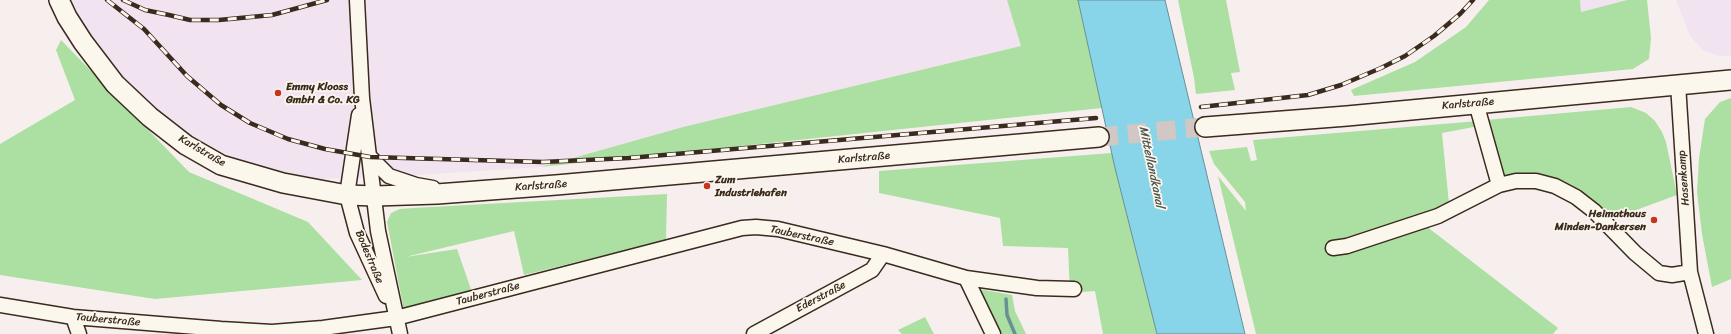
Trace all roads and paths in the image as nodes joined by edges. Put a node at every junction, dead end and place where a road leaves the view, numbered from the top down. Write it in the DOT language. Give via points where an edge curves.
graph roads {
  1 [pos="59,0"];
  2 [pos="357,0"];
  3 [pos="1731,80"];
  4 [pos="1678,84"];
  5 [pos="362,98"];
  6 [pos="1476,103"];
  7 [pos="1206,127"];
  8 [pos="1099,137"];
  9 [pos="370,157"];
  10 [pos="1499,185"];
  11 [pos="465,192"];
  12 [pos="346,194"];
  13 [pos="375,196"];
  14 [pos="1333,248"];
  15 [pos="883,254"];
  16 [pos="1690,272"];
  17 [pos="966,278"];
  18 [pos="1074,289"];
  19 [pos="0,305"];
  20 [pos="72,317"];
  21 [pos="396,318"];
  22 [pos="79,334"];
  23 [pos="400,334"];
  24 [pos="754,334"];
  25 [pos="993,334"];
  26 [pos="1706,334"];
  1 -- 12 [label="street, Karlstraße" via="83,42 115,84 150,117 186,145 222,165 283,183"];
  2 -- 5 [label="street"];
  3 -- 4 [label="street, Karlstraße"];
  4 -- 6 [label="street, Karlstraße"];
  4 -- 16 [label="street, Hasenkamp"];
  5 -- 9 [label="street"];
  5 -- 12 [label="street"];
  6 -- 7 [label="street, Karlstraße"];
  6 -- 10 [label="street"];
  8 -- 11 [label="street, Karlstraße"];
  9 -- 11 [label="street" via="389,176 416,185"];
  9 -- 13 [label="street"];
  10 -- 14 [label="street" via="1438,216 1347,246"];
  10 -- 16 [label="street" via="1516,181 1536,181 1555,186 1576,197 1594,211 1659,273 1672,275"];
  11 -- 13 [label="street, Karlstraße"];
  12 -- 13 [label="street, Karlstraße"];
  12 -- 21 [label="street, Bodestraße" via="357,233"];
  13 -- 21 [label="street, Bodestraße" via="378,231"];
  15 -- 17 [label="street, Tauberstraße"];
  15 -- 21 [label="street, Tauberstraße" via="778,229 742,228"];
  15 -- 24 [label="street, Ederstraße" via="872,270"];
  16 -- 26 [label="street, Hasenkamp"];
  17 -- 18 [label="street, Tauberstraße" via="1037,288"];
  17 -- 25 [label="street"];
  19 -- 20 [label="street, Tauberstraße"];
  20 -- 21 [label="street, Tauberstraße" via="272,332"];
  20 -- 22 [label="street"];
  21 -- 23 [label="street, Bodestraße"];
}
